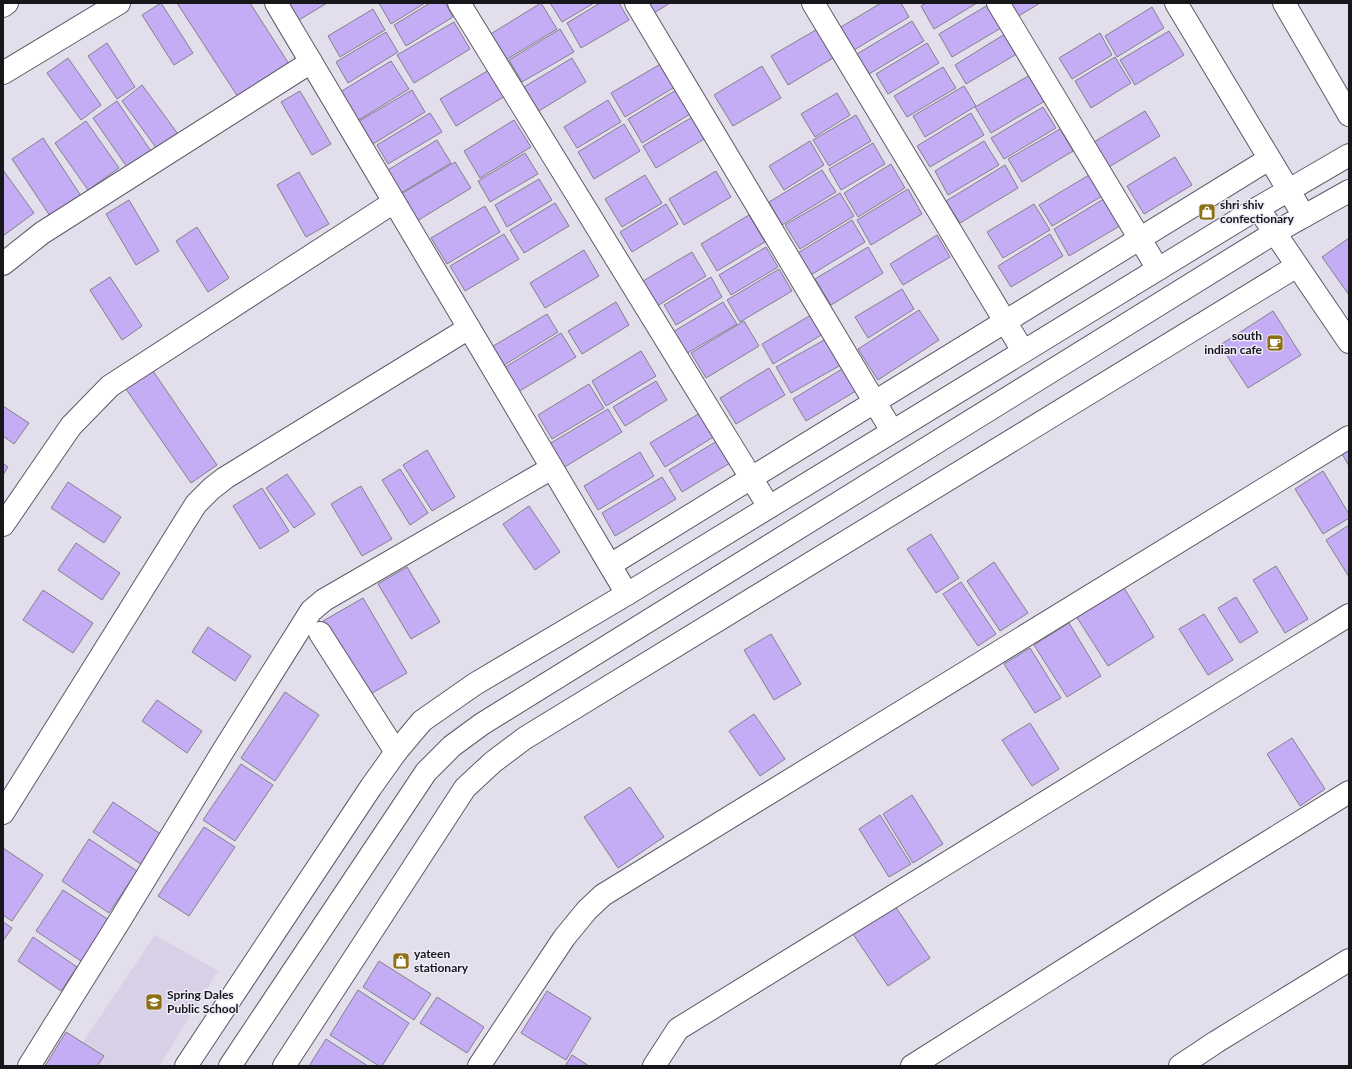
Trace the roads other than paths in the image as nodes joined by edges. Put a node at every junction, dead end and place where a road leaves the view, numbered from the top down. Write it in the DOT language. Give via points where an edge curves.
graph roads {
  1 [pos="7,3"];
  2 [pos="118,3"];
  3 [pos="276,3"];
  4 [pos="459,3"];
  5 [pos="636,3"];
  6 [pos="813,3"];
  7 [pos="998,3"];
  8 [pos="1176,3"];
  9 [pos="1284,3"];
  10 [pos="3,6"];
  11 [pos="311,62"];
  12 [pos="3,73"];
  13 [pos="1349,115"];
  14 [pos="1349,155"];
  15 [pos="1269,159"];
  16 [pos="1288,190"];
  17 [pos="1349,191"];
  18 [pos="394,202"];
  19 [pos="1258,208"];
  20 [pos="1304,216"];
  21 [pos="1274,233"];
  22 [pos="1140,239"];
  23 [pos="3,264"];
  24 [pos="1297,266"];
  25 [pos="1158,269"];
  26 [pos="1005,322"];
  27 [pos="469,328"];
  28 [pos="1349,342"];
  29 [pos="1023,352"];
  30 [pos="875,402"];
  31 [pos="892,431"];
  32 [pos="1349,437"];
  33 [pos="552,468"];
  34 [pos="751,478"];
  35 [pos="769,507"];
  36 [pos="3,526"];
  37 [pos="610,565"];
  38 [pos="627,594"];
  39 [pos="1349,615"];
  40 [pos="320,633"];
  41 [pos="396,752"];
  42 [pos="1349,792"];
  43 [pos="3,813"];
  44 [pos="1349,960"];
  45 [pos="29,1066"];
  46 [pos="186,1066"];
  47 [pos="230,1066"];
  48 [pos="284,1066"];
  49 [pos="479,1066"];
  50 [pos="654,1066"];
  51 [pos="912,1066"];
  52 [pos="1180,1066"];
  1 -- 10 [label="street"];
  2 -- 12 [label="street"];
  3 -- 11 [label="street"];
  4 -- 34 [label="street"];
  5 -- 30 [label="street"];
  6 -- 26 [label="street"];
  7 -- 22 [label="street"];
  8 -- 15 [label="street"];
  9 -- 13 [label="street"];
  11 -- 18 [label="street"];
  11 -- 23 [label="street" via="42,233"];
  14 -- 16 [label="street"];
  15 -- 16 [label="street"];
  15 -- 22 [label="street"];
  16 -- 19 [label="street"];
  16 -- 20 [label="street"];
  17 -- 20 [label="street"];
  18 -- 27 [label="street"];
  18 -- 36 [label="street" via="110,386 71,426"];
  19 -- 21 [label="street"];
  19 -- 25 [label="street"];
  20 -- 21 [label="street"];
  21 -- 24 [label="street"];
  21 -- 47 [label="street" via="482,724 452,746 426,772"];
  22 -- 25 [label="street"];
  22 -- 26 [label="street"];
  24 -- 28 [label="street"];
  24 -- 48 [label="street" via="525,738 493,762 465,788"];
  25 -- 29 [label="street"];
  26 -- 29 [label="street"];
  26 -- 30 [label="street"];
  27 -- 33 [label="street"];
  27 -- 43 [label="street" via="225,478 201,499"];
  29 -- 31 [label="street"];
  30 -- 31 [label="street"];
  30 -- 34 [label="street"];
  31 -- 35 [label="street"];
  32 -- 49 [label="street" via="603,895 564,938"];
  33 -- 37 [label="street"];
  33 -- 45 [label="street" via="324,600 311,611"];
  34 -- 35 [label="street"];
  34 -- 37 [label="street"];
  35 -- 38 [label="street"];
  37 -- 38 [label="street"];
  38 -- 41 [label="street" via="475,684 422,721"];
  39 -- 50 [label="street" via="678,1029"];
  40 -- 41 [label="street"];
  41 -- 46 [label="street"];
  42 -- 51 [label="street"];
  44 -- 52 [label="street"];
}
